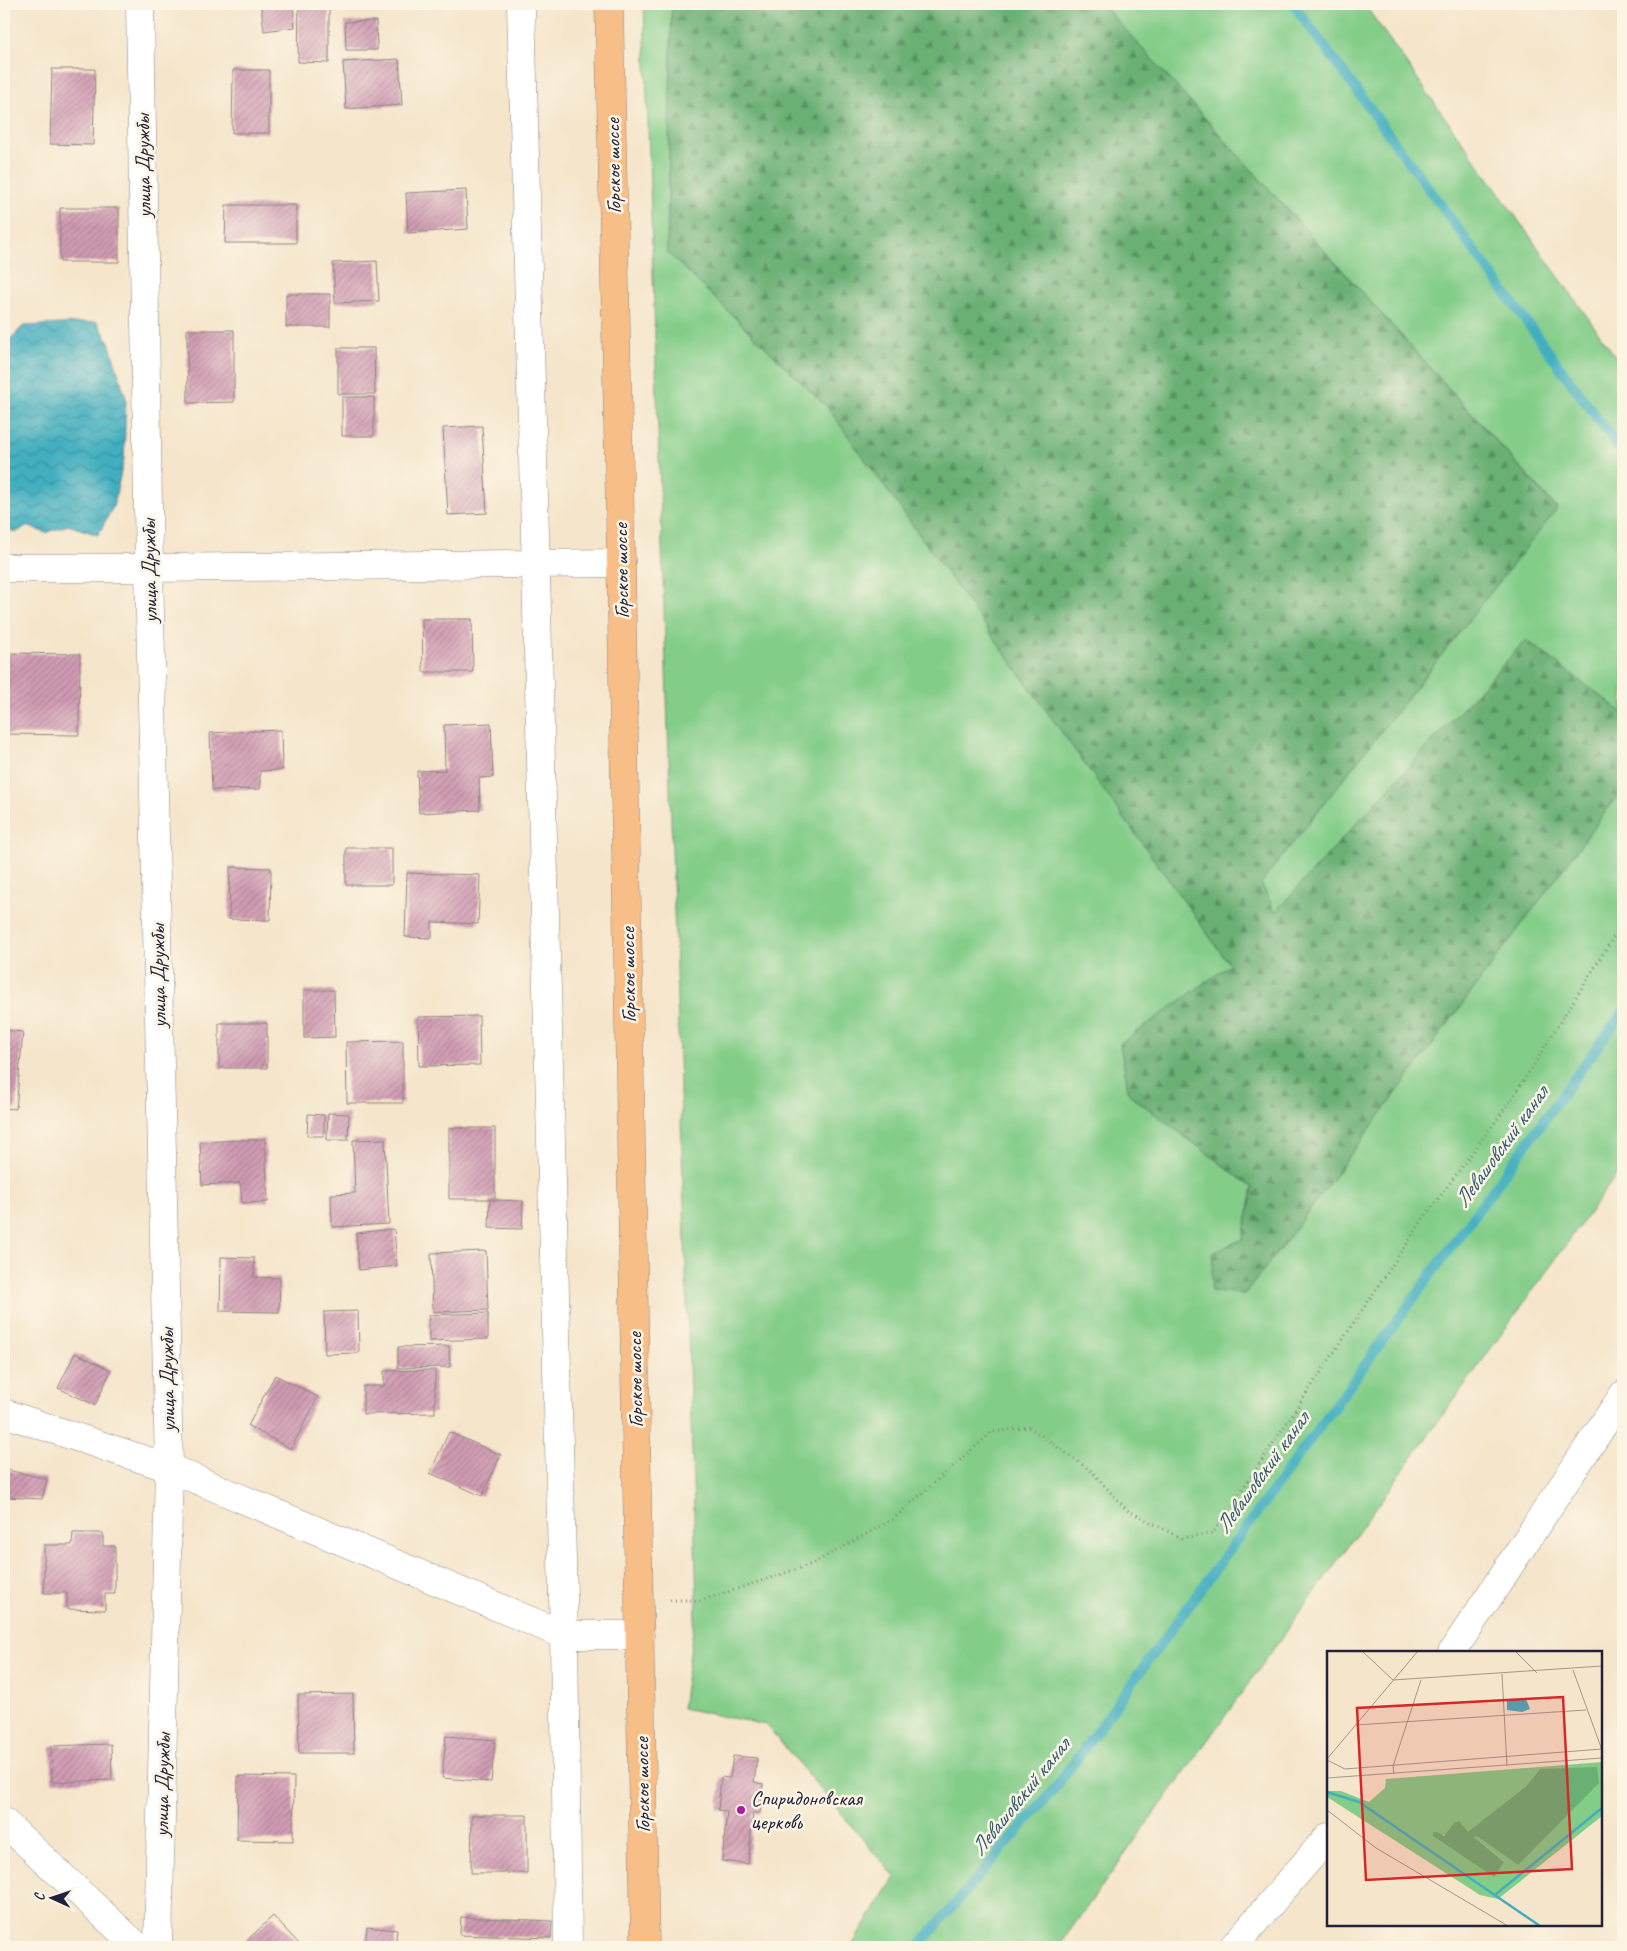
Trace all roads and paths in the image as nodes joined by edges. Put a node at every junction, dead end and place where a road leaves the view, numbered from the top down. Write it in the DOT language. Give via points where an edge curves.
graph roads {
  1 [pos="140,4"];
  2 [pos="521,4"];
  3 [pos="609,4"];
  4 [pos="621,563"];
  5 [pos="537,565"];
  6 [pos="4,568"];
  7 [pos="149,568"];
  8 [pos="1623,922"];
  9 [pos="1623,1395"];
  10 [pos="4,1414"];
  11 [pos="169,1468"];
  12 [pos="639,1600"];
  13 [pos="564,1635"];
  14 [pos="640,1635"];
  15 [pos="1453,1651"];
  16 [pos="4,1822"];
  17 [pos="1327,1838"];
  18 [pos="138,1947"];
  19 [pos="158,1947"];
  20 [pos="568,1947"];
  21 [pos="645,1947"];
  22 [pos="1233,1947"];
  1 -- 7 [label="street, улица Дружбы"];
  2 -- 5 [label="street"];
  3 -- 4 [label="main road, Горское шоссе"];
  4 -- 5 [label="street"];
  4 -- 12 [label="main road, Горское шоссе"];
  5 -- 7 [label="street"];
  5 -- 13 [label="street"];
  6 -- 7 [label="street"];
  7 -- 11 [label="street, улица Дружбы"];
  8 -- 12 [label="path" via="1512,1100 1424,1218 1213,1533 1181,1538 1127,1510 1090,1470 1029,1427 992,1432 893,1518 812,1564 697,1602"];
  9 -- 15 [label="street"];
  10 -- 11 [label="street"];
  11 -- 13 [label="street"];
  11 -- 19 [label="street, улица Дружбы"];
  12 -- 14 [label="main road, Горское шоссе"];
  13 -- 14 [label="street"];
  13 -- 20 [label="street"];
  14 -- 21 [label="main road, Горское шоссе"];
  16 -- 18 [label="street"];
  17 -- 22 [label="street"];
}
